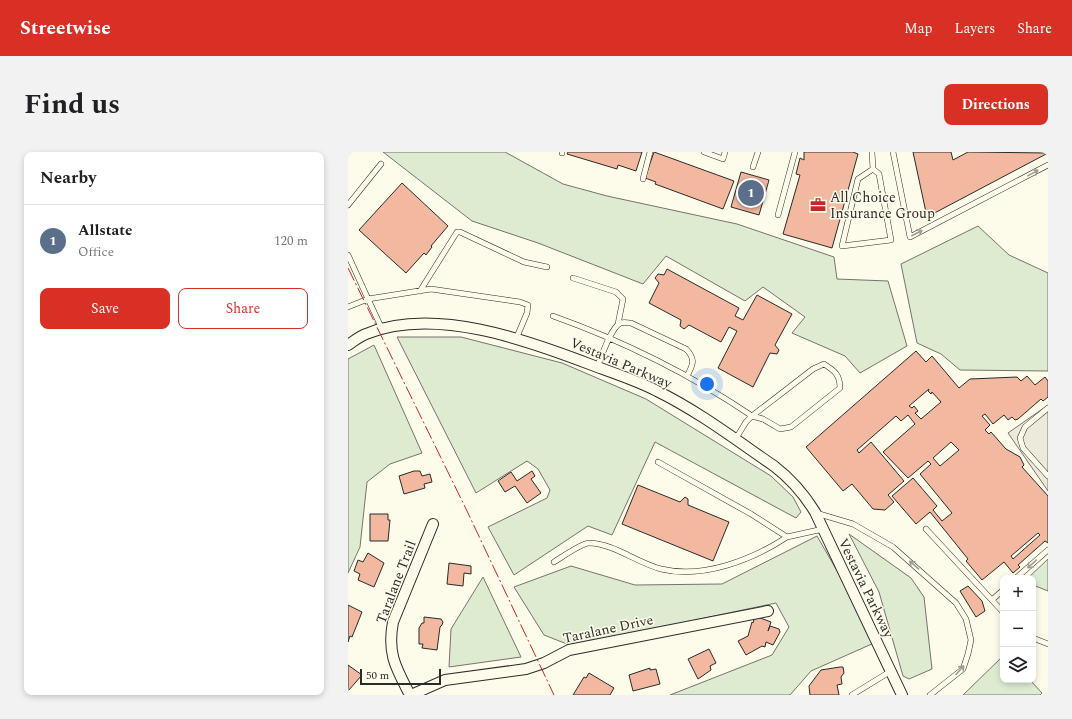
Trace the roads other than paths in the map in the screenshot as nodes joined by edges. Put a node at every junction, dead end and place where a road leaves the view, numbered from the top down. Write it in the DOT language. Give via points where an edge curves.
graph roads {
  1 [pos="650,152"];
  2 [pos="704,152"];
  3 [pos="725,152"];
  4 [pos="758,152"];
  5 [pos="795,152"];
  6 [pos="872,152"];
  7 [pos="893,152"];
  8 [pos="381,164"];
  9 [pos="1048,165"];
  10 [pos="753,167"];
  11 [pos="873,169"];
  12 [pos="643,179"];
  13 [pos="348,205"];
  14 [pos="778,215"];
  15 [pos="348,255"];
  16 [pos="350,263"];
  17 [pos="547,267"];
  18 [pos="573,278"];
  19 [pos="420,291"];
  20 [pos="368,298"];
  21 [pos="348,307"];
  22 [pos="553,316"];
  23 [pos="618,324"];
  24 [pos="382,329"];
  25 [pos="610,338"];
  26 [pos="516,340"];
  27 [pos="348,345"];
  28 [pos="597,367"];
  29 [pos="688,376"];
  30 [pos="1048,408"];
  31 [pos="752,416"];
  32 [pos="735,440"];
  33 [pos="658,462"];
  34 [pos="1048,476"];
  35 [pos="815,512"];
  36 [pos="433,524"];
  37 [pos="823,529"];
  38 [pos="926,529"];
  39 [pos="788,537"];
  40 [pos="1048,550"];
  41 [pos="554,562"];
  42 [pos="1019,575"];
  43 [pos="1000,593"];
  44 [pos="992,600"];
  45 [pos="768,610"];
  46 [pos="1002,611"];
  47 [pos="1036,639"];
  48 [pos="1048,644"];
  49 [pos="891,671"];
  50 [pos="411,695"];
  51 [pos="852,695"];
  52 [pos="902,695"];
  53 [pos="930,695"];
  1 -- 12 [label="lane"];
  2 -- 3 [label="lane" via="723,159"];
  4 -- 10 [label="lane"];
  5 -- 14 [label="lane"];
  6 -- 11 [label="lane"];
  7 -- 9 [label="lane, one-way" via="910,237"];
  8 -- 13 [label="lane"];
  11 -- 11 [label="lane" via="858,179 842,246 891,240 879,174"];
  15 -- 16 [label="lane"];
  16 -- 20 [label="lane"];
  17 -- 19 [label="lane" via="524,262 457,232"];
  18 -- 23 [label="lane" via="616,292 623,299"];
  19 -- 20 [label="lane"];
  19 -- 26 [label="lane" via="431,289 528,305"];
  20 -- 21 [label="lane"];
  20 -- 24 [label="lane"];
  22 -- 25 [label="lane"];
  23 -- 25 [label="lane"];
  23 -- 29 [label="lane" via="631,323 686,349 694,363"];
  24 -- 26 [label="street, Vestavia Parkway" via="390,326 425,324 469,326"];
  24 -- 27 [label="street, Vestavia Parkway" via="365,334"];
  25 -- 28 [label="lane"];
  25 -- 29 [label="lane"];
  26 -- 28 [label="street, Vestavia Parkway"];
  28 -- 32 [label="street, Vestavia Parkway" via="656,390"];
  29 -- 31 [label="lane"];
  30 -- 34 [label="lane" via="1025,427 1020,438 1023,448"];
  31 -- 31 [label="lane" via="763,418 780,429 791,427 840,388 840,378 824,364 813,369"];
  31 -- 32 [label="lane"];
  32 -- 35 [label="street, Vestavia Parkway" via="787,476"];
  33 -- 39 [label="lane"];
  35 -- 37 [label="street, Vestavia Parkway"];
  53 -- 35 [label="lane, one-way" via="963,669 968,654 971,640 966,619 956,602 893,547 853,524"];
  36 -- 50 [label="street, Taralane Trail" via="393,622 391,634 391,652 395,666"];
  37 -- 39 [label="lane"];
  37 -- 49 [label="street, Vestavia Parkway"];
  38 -- 44 [label="lane"];
  39 -- 41 [label="lane" via="767,550 702,572 661,569 600,545 588,543"];
  40 -- 42 [label="lane, one-way"];
  43 -- 44 [label="lane"];
  44 -- 46 [label="lane"];
  45 -- 50 [label="street, Taralane Drive" via="569,650 526,669 444,680"];
  47 -- 48 [label="lane"];
  49 -- 51 [label="lane"];
  49 -- 52 [label="street, Vestavia Parkway"];
}
